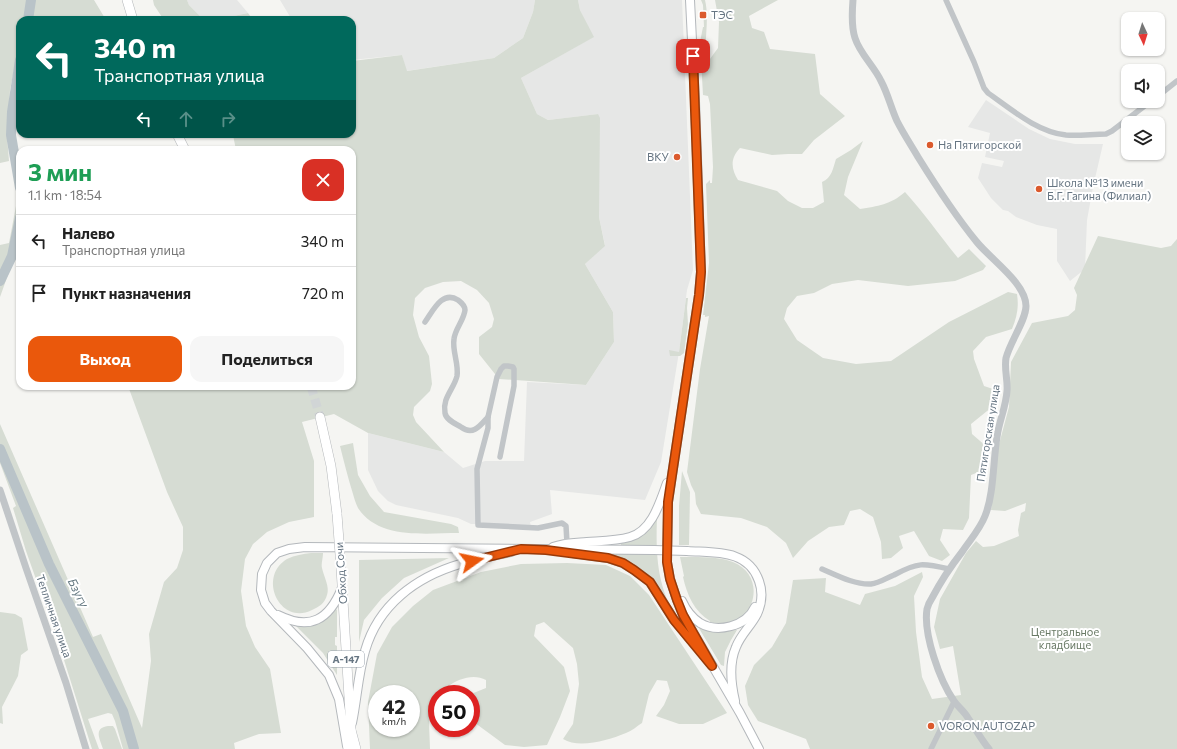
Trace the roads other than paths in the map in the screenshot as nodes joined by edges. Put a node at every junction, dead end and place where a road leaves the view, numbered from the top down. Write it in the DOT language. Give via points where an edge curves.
graph roads {
  1 [pos="127,0"];
  2 [pos="690,0"];
  3 [pos="854,0"];
  4 [pos="946,0"];
  5 [pos="132,16"];
  6 [pos="1177,81"];
  7 [pos="1165,90"];
  8 [pos="1142,108"];
  9 [pos="425,322"];
  10 [pos="320,417"];
  11 [pos="488,417"];
  12 [pos="500,457"];
  13 [pos="672,471"];
  14 [pos="0,490"];
  15 [pos="567,543"];
  16 [pos="521,549"];
  17 [pos="546,550"];
  18 [pos="822,569"];
  19 [pos="949,569"];
  20 [pos="757,574"];
  21 [pos="670,579"];
  22 [pos="342,588"];
  23 [pos="271,611"];
  24 [pos="712,666"];
  25 [pos="954,702"];
  26 [pos="737,707"];
  27 [pos="351,730"];
  28 [pos="86,749"];
  29 [pos="347,749"];
  30 [pos="356,749"];
  31 [pos="759,749"];
  32 [pos="931,749"];
  33 [pos="989,749"];
  1 -- 5 [label="highway"];
  2 -- 13 [label="main road" via="701,272"];
  3 -- 19 [label="street, Пятигорская улица" via="852,12 855,37 883,84 906,138 952,210 977,243 1022,289 1025,300 1024,316 1006,360 1006,400 996,436 986,514 978,530"];
  4 -- 8 [label="street" via="984,88 1036,124 1064,134 1106,134"];
  6 -- 7 [label="street"];
  9 -- 11 [label="street" via="440,301 447,297 458,300 464,307 454,340 457,373 445,400 445,413 447,418 469,431 474,431"];
  10 -- 22 [label="highway, Обход Сочи / А-147, bridge" via="331,466"];
  11 -- 12 [label="street" via="499,372 504,366 513,367 514,386"];
  11 -- 15 [label="street" via="488,428 477,469 478,525 538,528 562,523 566,526"];
  13 -- 15 [label="main road" via="656,511 640,532 619,540"];
  13 -- 21 [label="main road" via="667,534"];
  14 -- 28 [label="street, Тепличная улица"];
  15 -- 17 [label="main road"];
  16 -- 17 [label="main road, А-147"];
  16 -- 23 [label="main road, А-147" via="288,549 267,562 262,574 261,590"];
  16 -- 27 [label="main road, А-147" via="460,563 437,572 401,594 370,636"];
  17 -- 20 [label="main road, bridge" via="654,550 733,556 747,562"];
  17 -- 24 [label="main road" via="608,558 634,570 650,582 674,620"];
  18 -- 19 [label="street" via="844,578 870,584 921,564"];
  19 -- 25 [label="street, Пятигорская улица" via="927,609 927,622 935,662"];
  20 -- 21 [label="main road" via="758,593 754,609 740,623 723,627 707,626 695,619"];
  20 -- 26 [label="main road" via="762,591 760,606 735,647 732,661 733,693"];
  21 -- 24 [label="main road" via="683,615"];
  22 -- 23 [label="main road, А-147" via="327,614 314,620 292,621"];
  22 -- 27 [label="highway, Обход Сочи / А-147"];
  23 -- 29 [label="main road, А-147" via="329,675 339,699"];
  24 -- 26 [label="main road"];
  25 -- 32 [label="street"];
  25 -- 33 [label="street, Пятигорская улица" via="967,716"];
  26 -- 31 [label="main road"];
  27 -- 29 [label="highway, Обход Сочи / А-147"];
  27 -- 30 [label="highway, Обход Сочи / А-147"];
}
